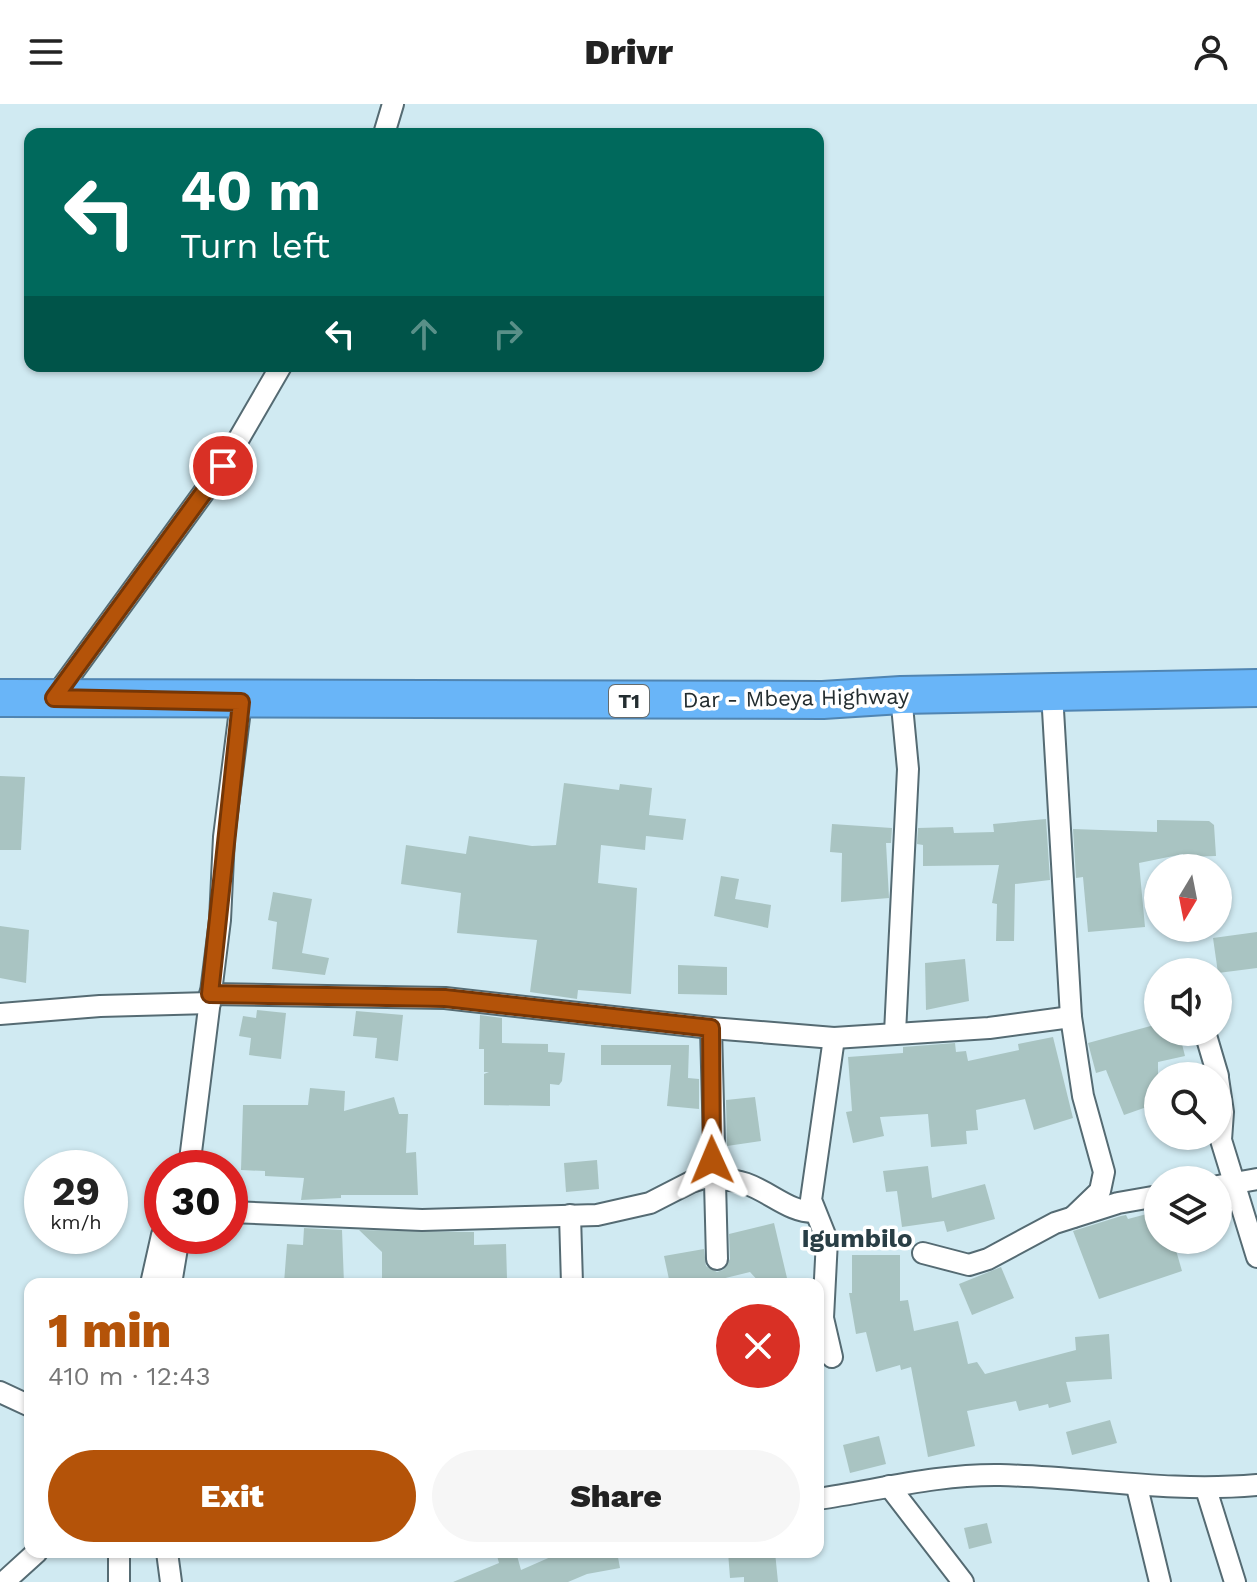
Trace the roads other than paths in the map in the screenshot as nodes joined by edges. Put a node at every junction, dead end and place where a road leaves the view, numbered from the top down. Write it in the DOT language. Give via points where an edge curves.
graph roads {
  1 [pos="393,104"];
  2 [pos="386,128"];
  3 [pos="278,372"];
  4 [pos="1257,688"];
  5 [pos="1052,693"];
  6 [pos="901,695"];
  7 [pos="0,698"];
  8 [pos="54,698"];
  9 [pos="241,702"];
  10 [pos="210,999"];
  11 [pos="0,1014"];
  12 [pos="1071,1017"];
  13 [pos="711,1028"];
  14 [pos="895,1033"];
  15 [pos="834,1038"];
  16 [pos="189,1150"];
  17 [pos="713,1178"];
  18 [pos="1257,1179"];
  19 [pos="1232,1184"];
  20 [pos="1144,1198"];
  21 [pos="1232,1199"];
  22 [pos="815,1212"];
  23 [pos="248,1213"];
  24 [pos="570,1215"];
  25 [pos="1073,1217"];
  26 [pos="923,1253"];
  27 [pos="158,1254"];
  28 [pos="176,1254"];
  29 [pos="1257,1257"];
  30 [pos="717,1259"];
  31 [pos="152,1278"];
  32 [pos="172,1278"];
  33 [pos="572,1278"];
  34 [pos="824,1308"];
  35 [pos="824,1322"];
  36 [pos="832,1357"];
  37 [pos="0,1392"];
  38 [pos="24,1403"];
  39 [pos="1257,1485"];
  40 [pos="889,1486"];
  41 [pos="1137,1487"];
  42 [pos="1206,1489"];
  43 [pos="824,1498"];
  44 [pos="30,1558"];
  45 [pos="119,1558"];
  46 [pos="168,1558"];
  47 [pos="4,1582"];
  48 [pos="119,1582"];
  49 [pos="171,1582"];
  50 [pos="963,1582"];
  51 [pos="1160,1582"];
  52 [pos="1235,1582"];
  1 -- 2 [label="street"];
  3 -- 8 [label="street" via="223,466"];
  4 -- 5 [label="highway, Dar - Mbeya Highway / T1"];
  5 -- 6 [label="highway, Dar - Mbeya Highway / T1"];
  5 -- 12 [label="street"];
  6 -- 9 [label="highway, Dar - Mbeya Highway / T1" via="823,700"];
  6 -- 14 [label="street" via="908,769"];
  7 -- 8 [label="highway, Dar - Mbeya Highway / T1"];
  8 -- 9 [label="highway, Dar - Mbeya Highway / T1"];
  9 -- 10 [label="street"];
  10 -- 11 [label="street"];
  10 -- 13 [label="street" via="417,996"];
  10 -- 16 [label="street"];
  12 -- 14 [label="street"];
  12 -- 25 [label="street" via="1083,1096 1104,1172 1100,1191"];
  13 -- 15 [label="street"];
  13 -- 17 [label="street"];
  14 -- 15 [label="street"];
  15 -- 22 [label="street" via="812,1184"];
  17 -- 22 [label="street" via="766,1190 799,1211"];
  17 -- 24 [label="street" via="610,1214"];
  17 -- 30 [label="street"];
  18 -- 19 [label="street"];
  20 -- 25 [label="street"];
  21 -- 29 [label="street"];
  22 -- 34 [label="street" via="829,1259"];
  23 -- 24 [label="street" via="422,1220"];
  24 -- 33 [label="street"];
  25 -- 26 [label="street" via="969,1265"];
  27 -- 31 [label="street"];
  28 -- 32 [label="street"];
  35 -- 36 [label="street"];
  37 -- 38 [label="street"];
  39 -- 42 [label="street"];
  40 -- 41 [label="street" via="1001,1475"];
  40 -- 43 [label="street"];
  40 -- 50 [label="street"];
  41 -- 42 [label="street"];
  41 -- 51 [label="street"];
  42 -- 52 [label="street"];
  44 -- 47 [label="street"];
  45 -- 48 [label="street"];
  46 -- 49 [label="street"];
}
